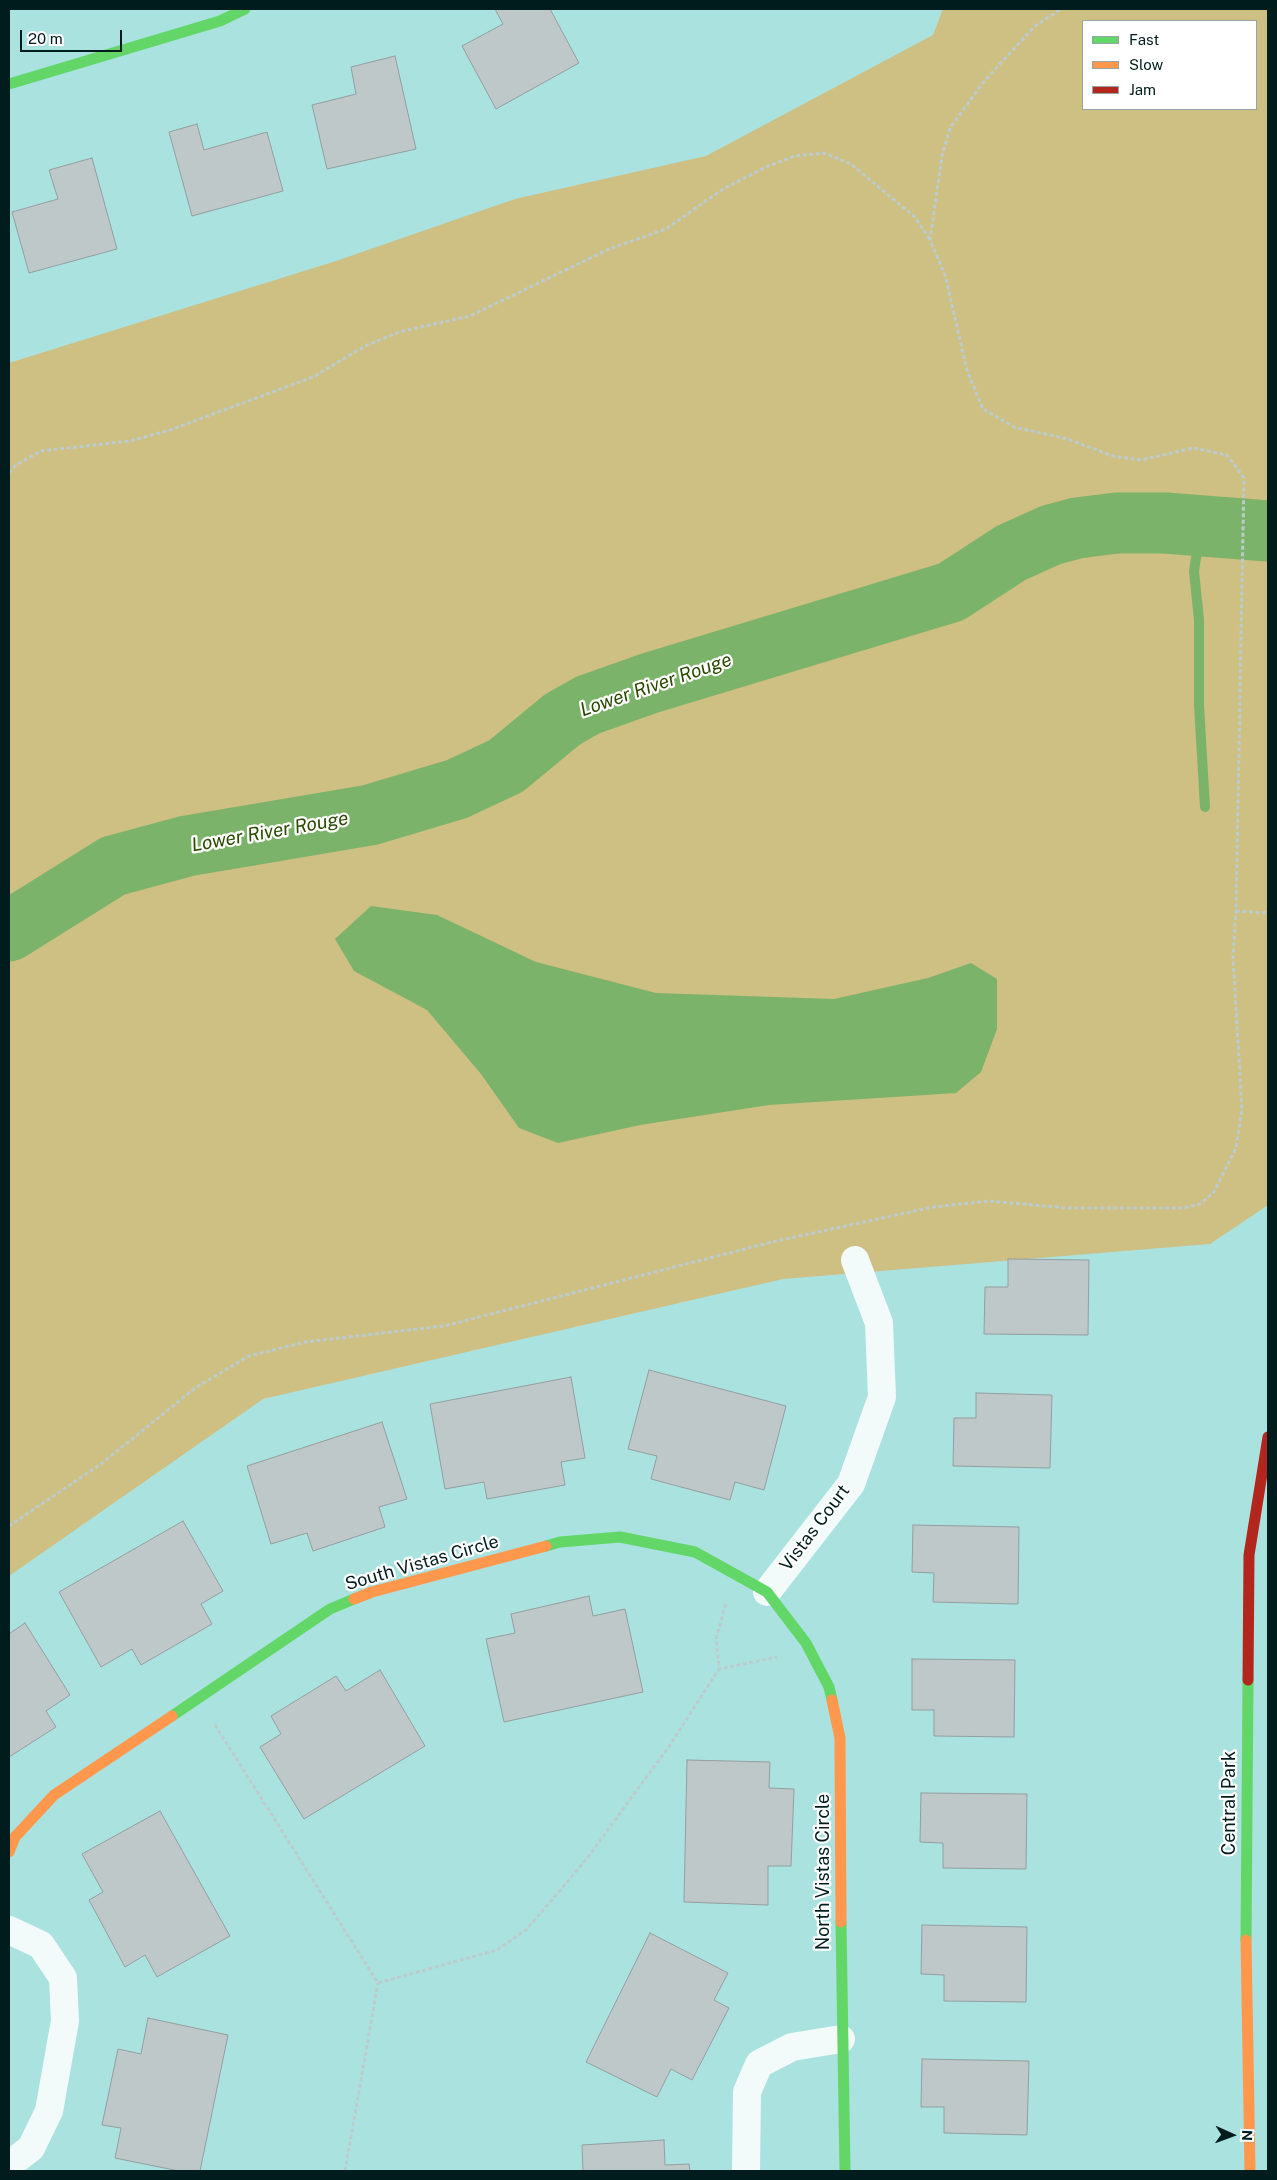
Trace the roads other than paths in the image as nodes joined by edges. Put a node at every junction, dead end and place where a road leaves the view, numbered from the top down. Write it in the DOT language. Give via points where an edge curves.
graph roads {
  1 [pos="245,9"];
  2 [pos="9,84"];
  3 [pos="855,1260"];
  4 [pos="1268,1437"];
  5 [pos="756,1587"];
  6 [pos="9,1852"];
  7 [pos="9,1930"];
  8 [pos="841,2039"];
  9 [pos="9,2165"];
  10 [pos="746,2171"];
  11 [pos="845,2171"];
  12 [pos="1250,2171"];
  1 -- 2 [label="street" via="220,21"];
  3 -- 5 [label="street, Vistas Court" via="879,1323 882,1397 851,1484"];
  4 -- 12 [label="street, Central Park" via="1248,1565 1246,1931"];
  5 -- 6 [label="street, South Vistas Circle" via="695,1552 620,1537 560,1542 372,1592 330,1609 54,1795 15,1837"];
  5 -- 8 [label="street, North Vistas Circle" via="806,1643 829,1687 840,1738"];
  7 -- 9 [label="street" via="41,1945 62,1978 65,2021 49,2112 31,2148"];
  8 -- 10 [label="street" via="792,2047 759,2064 747,2092"];
  8 -- 11 [label="street, North Vistas Circle"];
}
